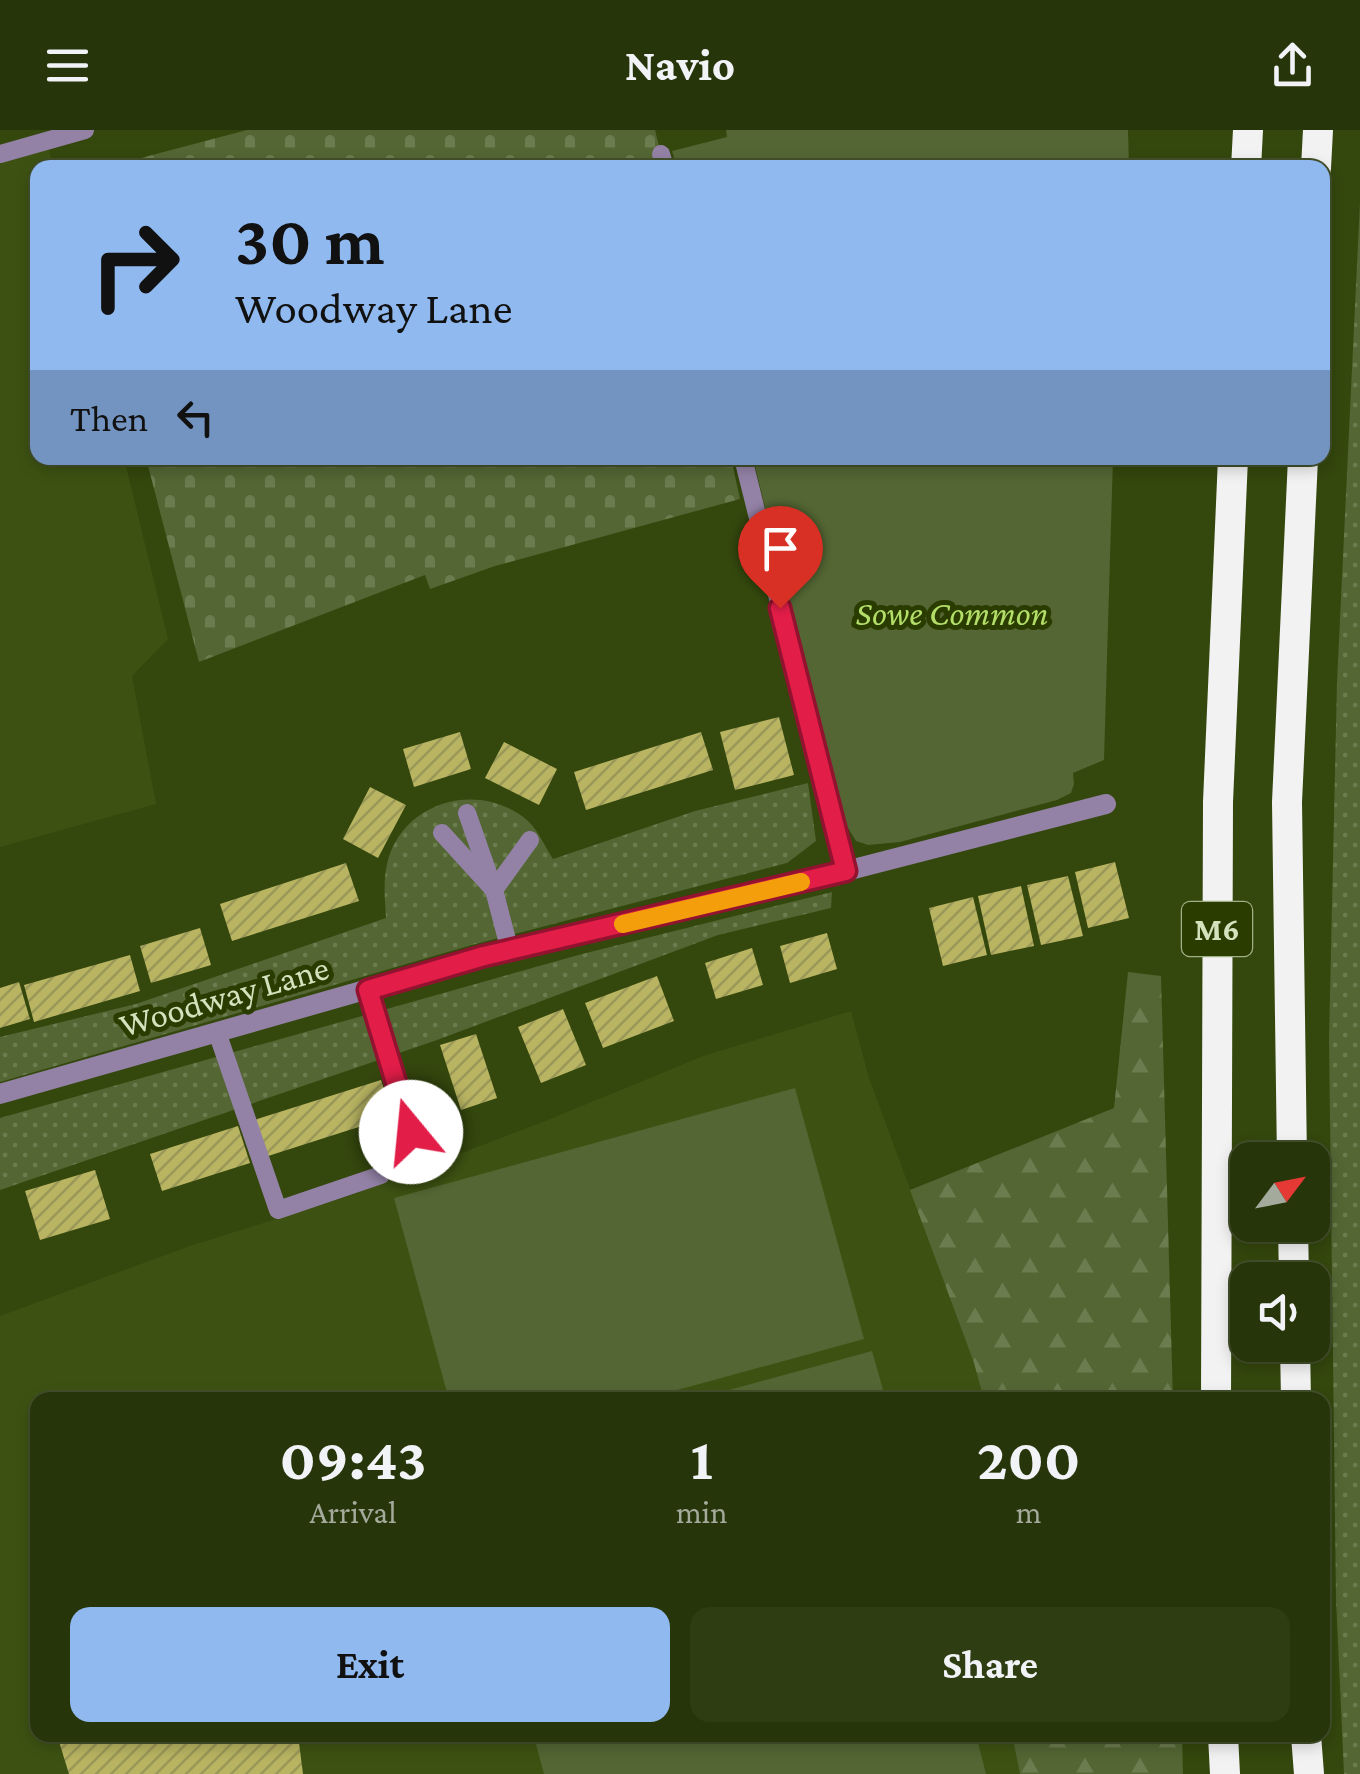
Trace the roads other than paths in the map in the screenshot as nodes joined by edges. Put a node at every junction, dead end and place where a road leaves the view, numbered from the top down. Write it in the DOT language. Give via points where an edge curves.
graph roads {
  1 [pos="84,130"];
  2 [pos="1248,130"];
  3 [pos="1318,130"];
  4 [pos="0,154"];
  5 [pos="1246,160"];
  6 [pos="1316,160"];
  7 [pos="744,465"];
  8 [pos="1233,465"];
  9 [pos="1302,465"];
  10 [pos="1106,804"];
  11 [pos="467,813"];
  12 [pos="442,833"];
  13 [pos="530,840"];
  14 [pos="846,871"];
  15 [pos="494,890"];
  16 [pos="510,951"];
  17 [pos="368,990"];
  18 [pos="216,1032"];
  19 [pos="0,1094"];
  20 [pos="411,1132"];
  21 [pos="1292,1142"];
  22 [pos="381,1175"];
  23 [pos="1295,1362"];
  24 [pos="1216,1392"];
  25 [pos="1296,1392"];
  26 [pos="1223,1742"];
  27 [pos="1306,1742"];
  28 [pos="1225,1774"];
  29 [pos="1308,1774"];
  1 -- 4 [label="lane"];
  2 -- 5 [label="highway"];
  3 -- 6 [label="highway"];
  7 -- 14 [label="lane"];
  8 -- 24 [label="highway, M6" via="1218,802"];
  9 -- 21 [label="highway, M6" via="1287,802"];
  10 -- 14 [label="street, Woodway Lane"];
  11 -- 15 [label="lane"];
  12 -- 15 [label="lane"];
  13 -- 15 [label="lane"];
  14 -- 16 [label="street, Woodway Lane"];
  15 -- 16 [label="lane"];
  16 -- 17 [label="street, Woodway Lane"];
  17 -- 18 [label="street, Woodway Lane"];
  17 -- 20 [label="lane"];
  18 -- 19 [label="street, Woodway Lane"];
  18 -- 22 [label="lane" via="278,1210"];
  23 -- 25 [label="highway"];
  26 -- 28 [label="highway"];
  27 -- 29 [label="highway"];
}
